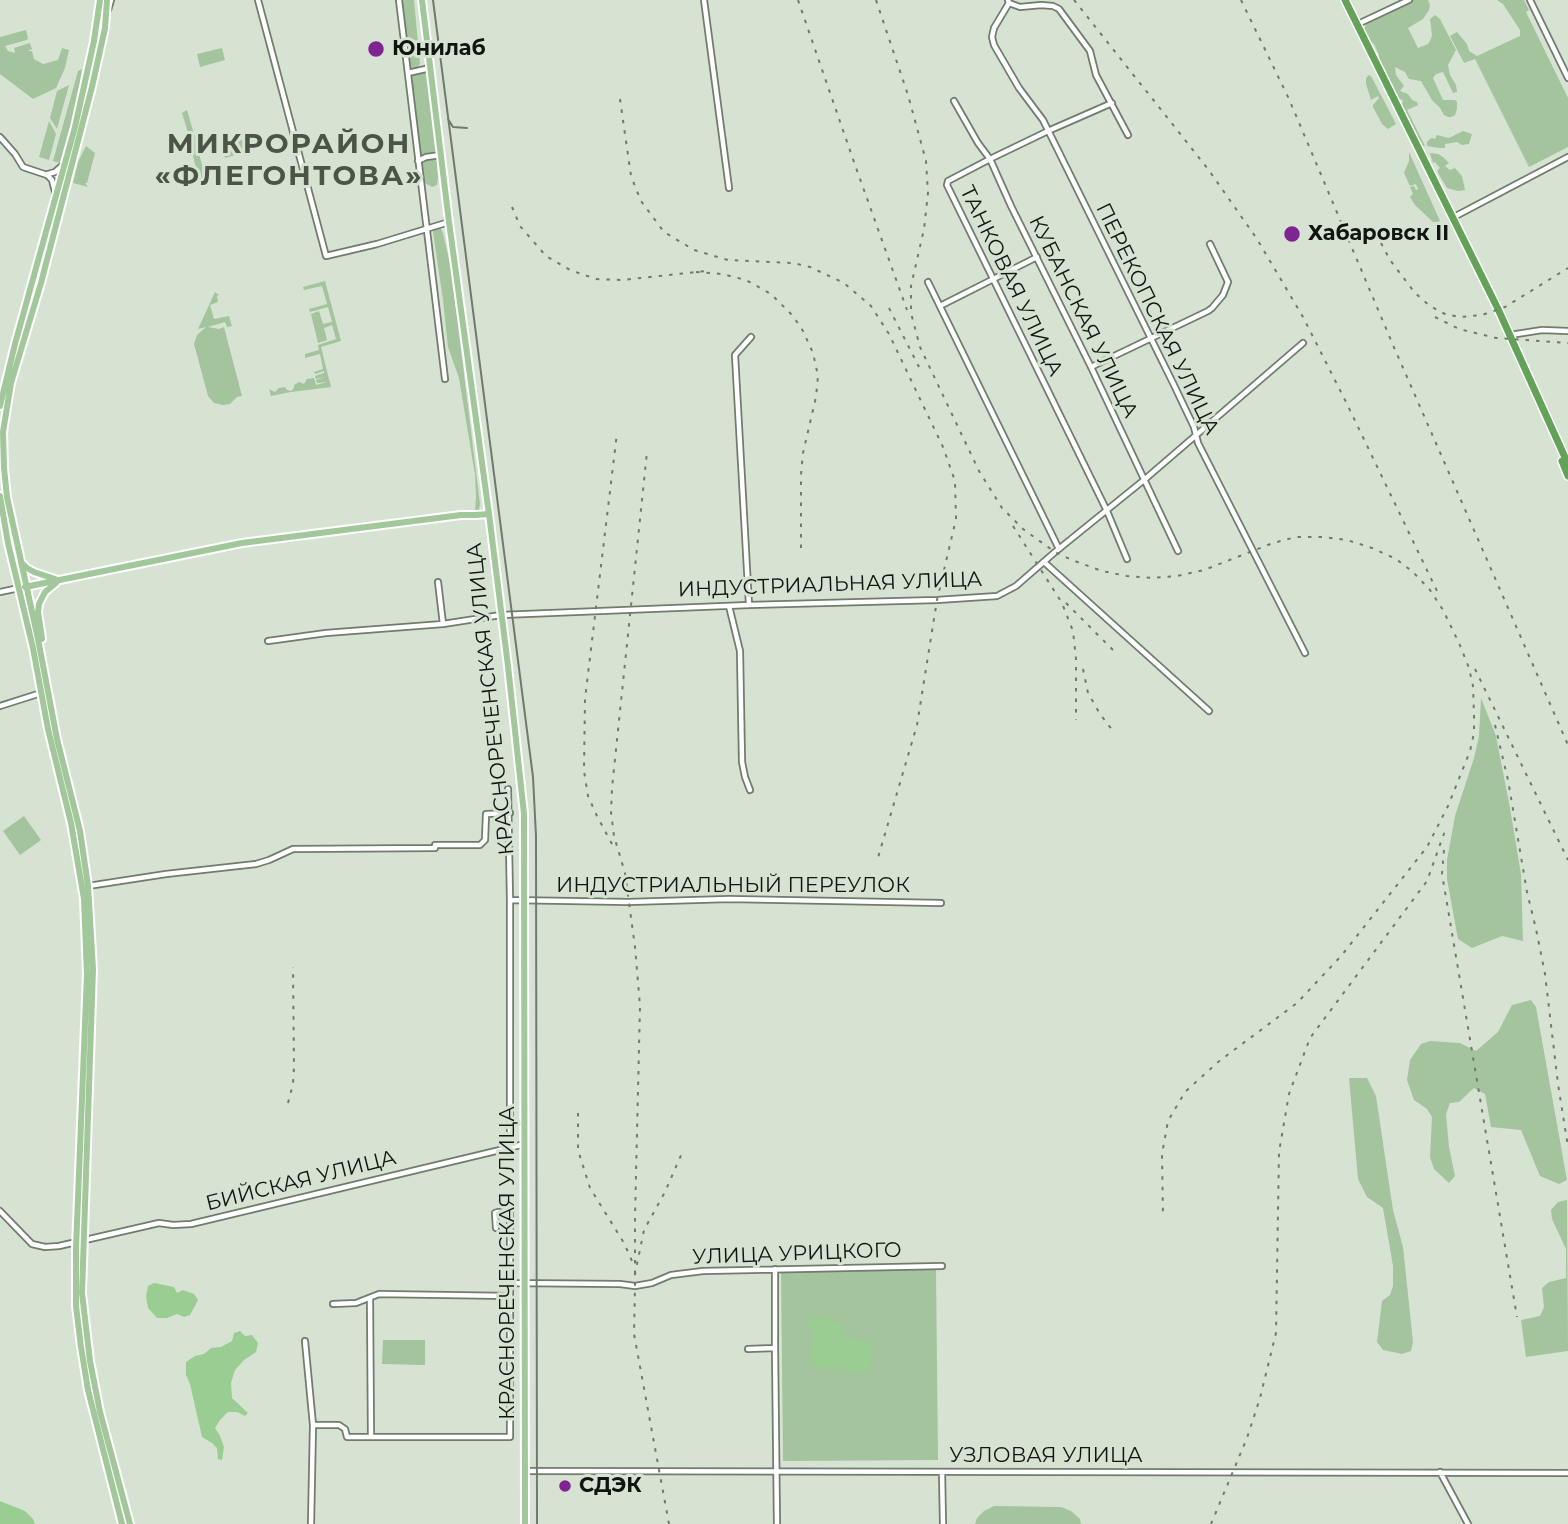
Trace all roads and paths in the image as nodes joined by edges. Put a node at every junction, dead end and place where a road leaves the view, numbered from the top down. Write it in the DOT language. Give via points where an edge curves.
graph roads {
  1 [pos="100,0"];
  2 [pos="109,0"];
  3 [pos="258,0"];
  4 [pos="399,0"];
  5 [pos="422,0"];
  6 [pos="704,0"];
  7 [pos="1345,0"];
  8 [pos="1409,0"];
  9 [pos="1530,0"];
  10 [pos="1009,2"];
  11 [pos="1357,24"];
  12 [pos="430,68"];
  13 [pos="408,73"];
  14 [pos="1568,78"];
  15 [pos="954,102"];
  16 [pos="1112,103"];
  17 [pos="1048,131"];
  18 [pos="1128,135"];
  19 [pos="0,137"];
  20 [pos="441,155"];
  21 [pos="1568,158"];
  22 [pos="990,159"];
  23 [pos="66,161"];
  24 [pos="418,161"];
  25 [pos="47,174"];
  26 [pos="729,188"];
  27 [pos="55,200"];
  28 [pos="1452,218"];
  29 [pos="449,222"];
  30 [pos="426,229"];
  31 [pos="1210,244"];
  32 [pos="1037,257"];
  33 [pos="993,280"];
  34 [pos="928,282"];
  35 [pos="940,306"];
  36 [pos="1568,331"];
  37 [pos="1510,336"];
  38 [pos="751,337"];
  39 [pos="1152,339"];
  40 [pos="1303,343"];
  41 [pos="1514,347"];
  42 [pos="1091,367"];
  43 [pos="445,379"];
  44 [pos="0,407"];
  45 [pos="1196,436"];
  46 [pos="1568,464"];
  47 [pos="1568,476"];
  48 [pos="1144,480"];
  49 [pos="0,496"];
  50 [pos="1107,511"];
  51 [pos="489,514"];
  52 [pos="17,544"];
  53 [pos="1059,549"];
  54 [pos="1178,551"];
  55 [pos="1127,559"];
  56 [pos="1044,562"];
  57 [pos="60,580"];
  58 [pos="438,582"];
  59 [pos="22,587"];
  60 [pos="0,592"];
  61 [pos="749,605"];
  62 [pos="729,607"];
  63 [pos="501,615"];
  64 [pos="443,624"];
  65 [pos="268,641"];
  66 [pos="1305,653"];
  67 [pos="43,662"];
  68 [pos="41,693"];
  69 [pos="0,706"];
  70 [pos="1209,711"];
  71 [pos="508,789"];
  72 [pos="750,790"];
  73 [pos="510,813"];
  74 [pos="85,886"];
  75 [pos="510,900"];
  76 [pos="525,900"];
  77 [pos="940,903"];
  78 [pos="526,1144"];
  79 [pos="510,1146"];
  80 [pos="0,1211"];
  81 [pos="496,1228"];
  82 [pos="80,1242"];
  83 [pos="943,1265"];
  84 [pos="775,1269"];
  85 [pos="510,1283"];
  86 [pos="525,1283"];
  87 [pos="510,1296"];
  88 [pos="370,1297"];
  89 [pos="333,1304"];
  90 [pos="305,1341"];
  91 [pos="775,1348"];
  92 [pos="748,1349"];
  93 [pos="313,1425"];
  94 [pos="371,1437"];
  95 [pos="777,1470"];
  96 [pos="524,1471"];
  97 [pos="943,1472"];
  98 [pos="1440,1472"];
  99 [pos="1568,1473"];
  100 [pos="122,1524"];
  101 [pos="130,1524"];
  102 [pos="311,1524"];
  103 [pos="525,1524"];
  104 [pos="777,1524"];
  105 [pos="943,1524"];
  106 [pos="1468,1524"];
  1 -- 23 [label="main road"];
  2 -- 52 [label="main road" via="83,124 5,414 4,468"];
  3 -- 30 [label="street" via="326,256"];
  4 -- 13 [label="street"];
  5 -- 12 [label="main road, КРАСНОРЕЧЕНСКАЯ УЛИЦА"];
  6 -- 26 [label="street"];
  7 -- 11 [label="highway"];
  8 -- 11 [label="street"];
  9 -- 14 [label="street"];
  10 -- 16 [label="street" via="1059,9 1087,46"];
  10 -- 17 [label="street, ПЕРЕКОПСКАЯ УЛИЦА" via="992,41"];
  11 -- 28 [label="highway"];
  12 -- 13 [label="street"];
  12 -- 20 [label="main road, КРАСНОРЕЧЕНСКАЯ УЛИЦА"];
  13 -- 24 [label="street"];
  15 -- 22 [label="street, КУБАНСКАЯ УЛИЦА"];
  16 -- 17 [label="street, ТАНКОВАЯ УЛИЦА"];
  16 -- 18 [label="street"];
  17 -- 22 [label="street, ТАНКОВАЯ УЛИЦА"];
  17 -- 39 [label="street, ПЕРЕКОПСКАЯ УЛИЦА"];
  19 -- 25 [label="street" via="23,167"];
  20 -- 24 [label="street"];
  20 -- 29 [label="main road, КРАСНОРЕЧЕНСКАЯ УЛИЦА"];
  21 -- 28 [label="street"];
  22 -- 32 [label="street, КУБАНСКАЯ УЛИЦА"];
  22 -- 33 [label="street, ТАНКОВАЯ УЛИЦА" via="947,185"];
  23 -- 25 [label="street"];
  23 -- 27 [label="main road"];
  24 -- 30 [label="street"];
  25 -- 27 [label="street"];
  27 -- 44 [label="main road"];
  28 -- 37 [label="highway"];
  29 -- 30 [label="street"];
  29 -- 51 [label="main road, КРАСНОРЕЧЕНСКАЯ УЛИЦА"];
  30 -- 43 [label="street"];
  31 -- 39 [label="street" via="1228,282 1220,299 1208,311"];
  32 -- 33 [label="street"];
  32 -- 42 [label="street, КУБАНСКАЯ УЛИЦА"];
  33 -- 35 [label="street"];
  33 -- 50 [label="street, ТАНКОВАЯ УЛИЦА"];
  34 -- 35 [label="street"];
  35 -- 53 [label="street"];
  36 -- 37 [label="street"];
  37 -- 41 [label="highway"];
  38 -- 61 [label="street" via="735,355"];
  39 -- 42 [label="street"];
  39 -- 45 [label="street, ПЕРЕКОПСКАЯ УЛИЦА"];
  40 -- 45 [label="street, ИНДУСТРИАЛЬНАЯ УЛИЦА"];
  41 -- 46 [label="highway"];
  41 -- 47 [label="highway"];
  42 -- 48 [label="street, КУБАНСКАЯ УЛИЦА"];
  45 -- 48 [label="street, ИНДУСТРИАЛЬНАЯ УЛИЦА"];
  45 -- 66 [label="street, ПЕРЕКОПСКАЯ УЛИЦА"];
  48 -- 50 [label="street, ИНДУСТРИАЛЬНАЯ УЛИЦА"];
  48 -- 54 [label="street, КУБАНСКАЯ УЛИЦА"];
  49 -- 59 [label="main road"];
  50 -- 53 [label="street, ИНДУСТРИАЛЬНАЯ УЛИЦА"];
  50 -- 55 [label="street, ТАНКОВАЯ УЛИЦА"];
  51 -- 57 [label="main road" via="242,543"];
  51 -- 63 [label="main road, КРАСНОРЕЧЕНСКАЯ УЛИЦА"];
  52 -- 57 [label="main road" via="27,568"];
  52 -- 59 [label="main road"];
  53 -- 56 [label="street, ИНДУСТРИАЛЬНАЯ УЛИЦА"];
  56 -- 61 [label="street, ИНДУСТРИАЛЬНАЯ УЛИЦА" via="1017,586 984,597"];
  56 -- 70 [label="street"];
  57 -- 59 [label="main road"];
  57 -- 67 [label="main road" via="39,604"];
  58 -- 64 [label="street"];
  59 -- 60 [label="street"];
  59 -- 67 [label="main road"];
  59 -- 68 [label="main road"];
  61 -- 62 [label="street, ИНДУСТРИАЛЬНАЯ УЛИЦА"];
  62 -- 63 [label="street, ИНДУСТРИАЛЬНАЯ УЛИЦА"];
  62 -- 72 [label="street" via="740,651 742,762"];
  63 -- 64 [label="street, ИНДУСТРИАЛЬНАЯ УЛИЦА"];
  63 -- 76 [label="main road, КРАСНОРЕЧЕНСКАЯ УЛИЦА" via="524,814"];
  64 -- 65 [label="street, ИНДУСТРИАЛЬНАЯ УЛИЦА"];
  67 -- 74 [label="main road" via="81,835"];
  68 -- 69 [label="street"];
  68 -- 74 [label="main road"];
  71 -- 73 [label="street"];
  73 -- 74 [label="street" via="485,814 485,840 480,845 293,849 263,862"];
  73 -- 75 [label="street"];
  74 -- 82 [label="main road"];
  74 -- 82 [label="main road" via="93,969"];
  75 -- 76 [label="street, ИНДУСТРИАЛЬНЫЙ ПЕРЕУЛОК"];
  75 -- 79 [label="street"];
  76 -- 77 [label="street, ИНДУСТРИАЛЬНЫЙ ПЕРЕУЛОК"];
  76 -- 78 [label="main road, КРАСНОРЕЧЕНСКАЯ УЛИЦА"];
  78 -- 79 [label="street, БИЙСКАЯ УЛИЦА"];
  78 -- 86 [label="main road, КРАСНОРЕЧЕНСКАЯ УЛИЦА"];
  79 -- 82 [label="street, БИЙСКАЯ УЛИЦА" via="191,1224 159,1223"];
  80 -- 82 [label="street, БИЙСКАЯ УЛИЦА" via="32,1244 59,1247"];
  81 -- 85 [label="street" via="495,1213 510,1212"];
  82 -- 100 [label="main road" via="76,1306 83,1363"];
  82 -- 101 [label="main road" via="88,1351"];
  83 -- 84 [label="street, УЛИЦА УРИЦКОГО"];
  84 -- 86 [label="street, УЛИЦА УРИЦКОГО" via="703,1271 635,1286"];
  84 -- 91 [label="street"];
  85 -- 86 [label="street, УЛИЦА УРИЦКОГО"];
  85 -- 87 [label="street"];
  86 -- 96 [label="main road, КРАСНОРЕЧЕНСКАЯ УЛИЦА"];
  87 -- 88 [label="street"];
  87 -- 94 [label="street" via="510,1437"];
  88 -- 89 [label="street"];
  88 -- 94 [label="street"];
  90 -- 93 [label="street"];
  91 -- 92 [label="street"];
  91 -- 95 [label="street"];
  93 -- 94 [label="street" via="339,1425 347,1437"];
  93 -- 102 [label="street"];
  95 -- 96 [label="street, УЗЛОВАЯ УЛИЦА"];
  95 -- 97 [label="street, УЗЛОВАЯ УЛИЦА"];
  95 -- 104 [label="street"];
  96 -- 103 [label="main road, КРАСНОРЕЧЕНСКАЯ УЛИЦА"];
  97 -- 98 [label="street, УЗЛОВАЯ УЛИЦА"];
  97 -- 105 [label="street"];
  98 -- 99 [label="street, УЗЛОВАЯ УЛИЦА"];
  98 -- 106 [label="street"];
}
